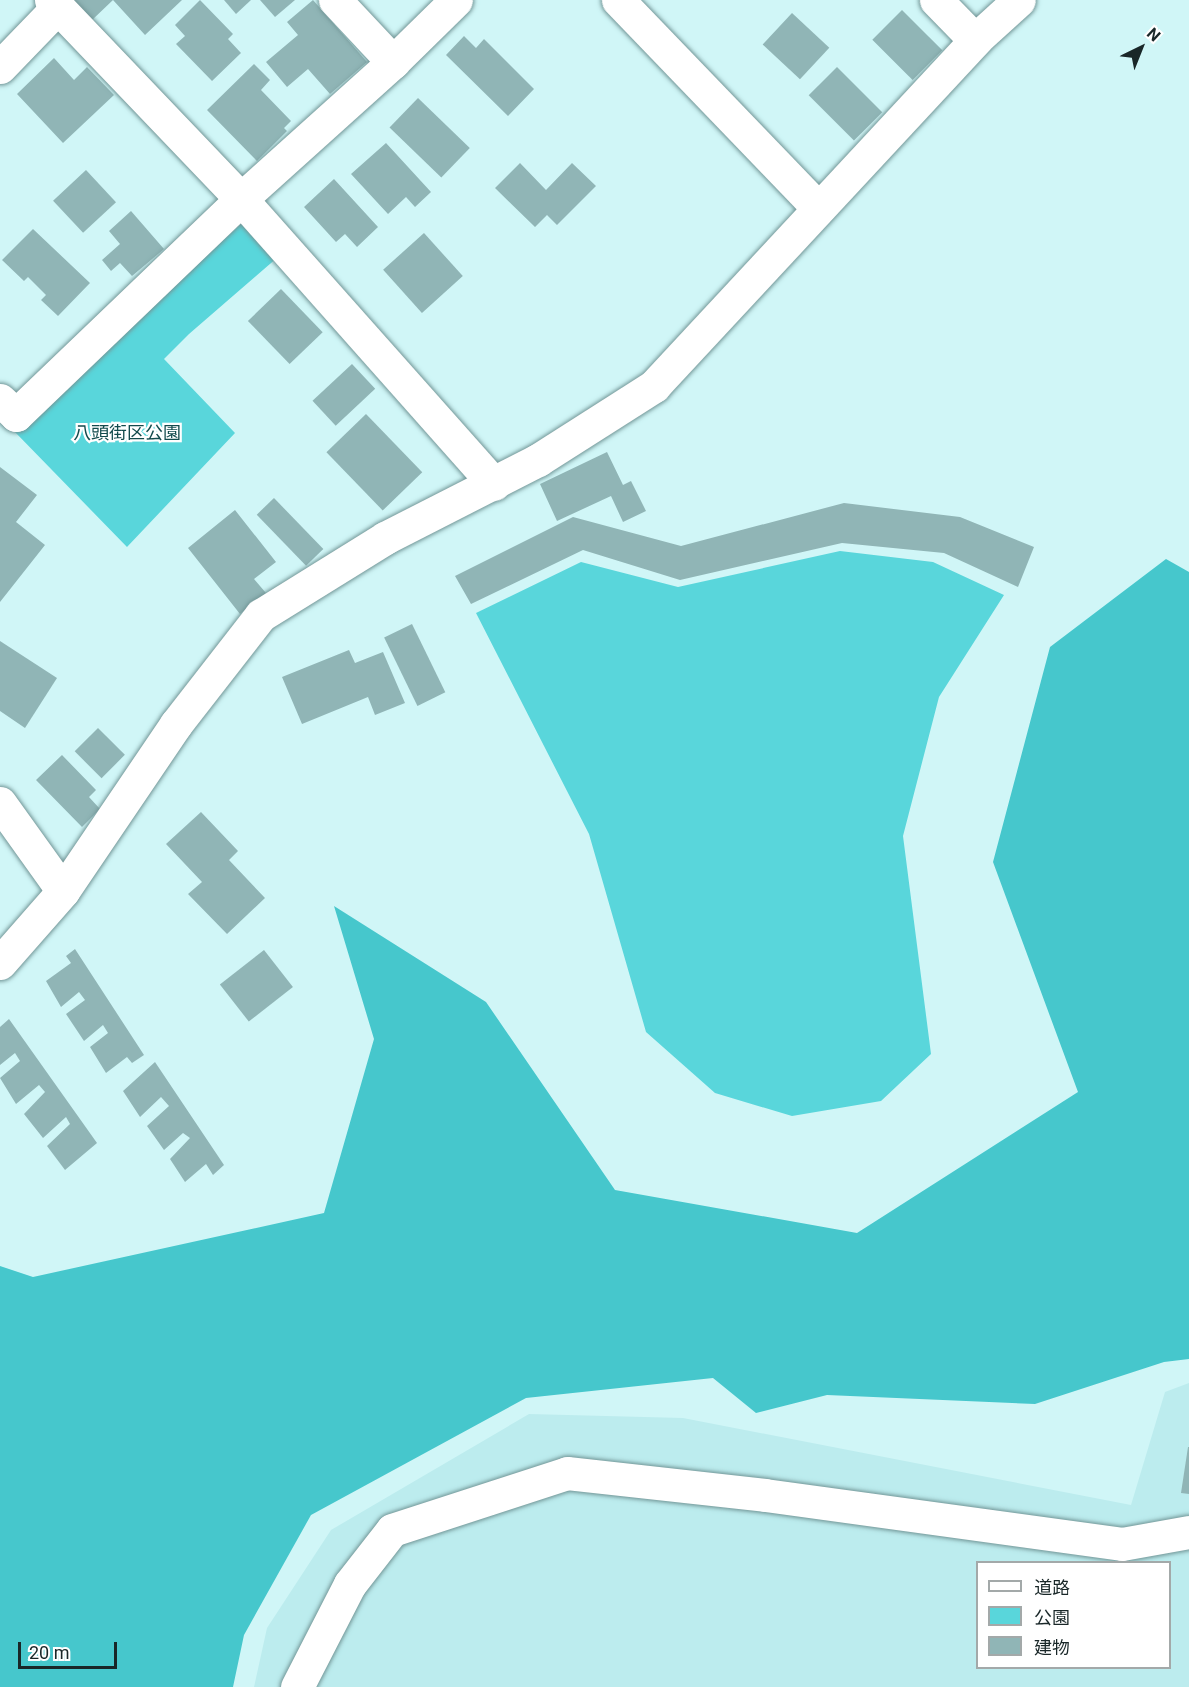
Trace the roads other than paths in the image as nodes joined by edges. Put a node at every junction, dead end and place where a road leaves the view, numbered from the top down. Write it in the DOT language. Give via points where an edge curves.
graph roads {
  1 [pos="335,0"];
  2 [pos="456,0"];
  3 [pos="618,0"];
  4 [pos="936,0"];
  5 [pos="1019,0"];
  6 [pos="54,4"];
  7 [pos="975,40"];
  8 [pos="393,62"];
  9 [pos="0,67"];
  10 [pos="241,199"];
  11 [pos="818,208"];
  12 [pos="0,400"];
  13 [pos="494,484"];
  14 [pos="0,803"];
  15 [pos="63,891"];
  16 [pos="0,963"];
  17 [pos="1189,1532"];
  18 [pos="297,1687"];
  1 -- 8 [label="street"];
  2 -- 8 [label="street"];
  3 -- 11 [label="street"];
  4 -- 7 [label="street"];
  5 -- 7 [label="street"];
  6 -- 9 [label="street"];
  6 -- 10 [label="street"];
  7 -- 11 [label="street"];
  8 -- 10 [label="street"];
  10 -- 12 [label="street" via="16,415"];
  10 -- 13 [label="street"];
  11 -- 13 [label="street" via="654,386"];
  13 -- 15 [label="street" via="385,538 261,615 176,724"];
  14 -- 15 [label="street"];
  15 -- 16 [label="street"];
  17 -- 18 [label="street" via="1122,1544 765,1495 567,1473 392,1530 350,1584"];
}
